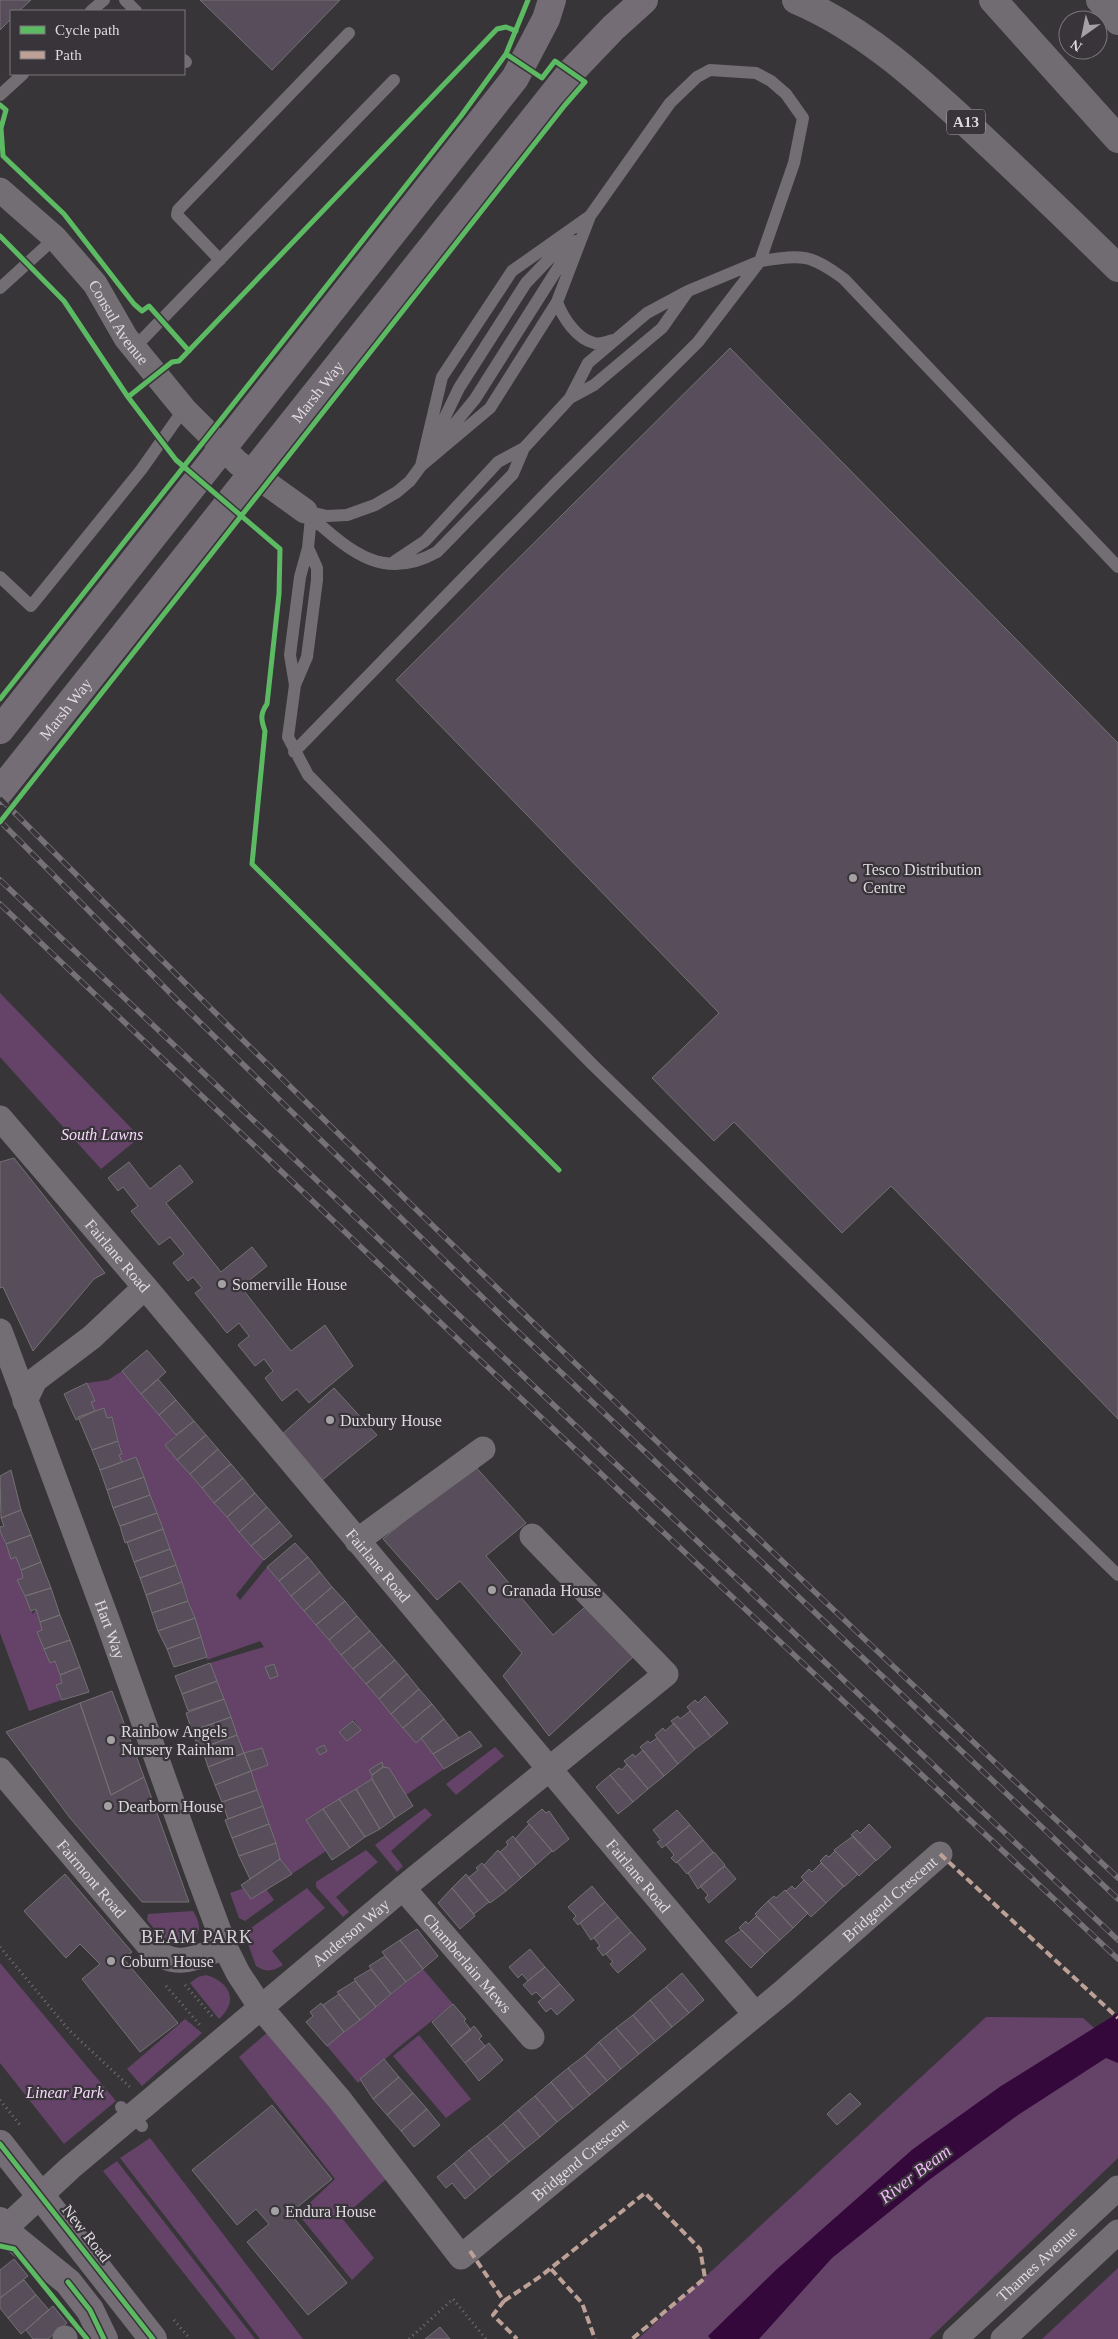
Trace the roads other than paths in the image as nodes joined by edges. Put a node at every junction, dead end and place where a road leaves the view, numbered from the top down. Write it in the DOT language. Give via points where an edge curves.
graph roads {
  1 [pos="104,0"];
  2 [pos="125,0"];
  3 [pos="552,0"];
  4 [pos="644,0"];
  5 [pos="796,0"];
  6 [pos="993,0"];
  7 [pos="1100,0"];
  8 [pos="92,10"];
  9 [pos="135,10"];
  10 [pos="1118,21"];
  11 [pos="349,33"];
  12 [pos="22,75"];
  13 [pos="394,80"];
  14 [pos="0,95"];
  15 [pos="1118,139"];
  16 [pos="0,190"];
  17 [pos="590,216"];
  18 [pos="55,238"];
  19 [pos="220,260"];
  20 [pos="760,261"];
  21 [pos="1118,268"];
  22 [pos="0,288"];
  23 [pos="688,291"];
  24 [pos="557,302"];
  25 [pos="616,339"];
  26 [pos="134,348"];
  27 [pos="570,398"];
  28 [pos="184,409"];
  29 [pos="524,448"];
  30 [pos="422,466"];
  31 [pos="308,514"];
  32 [pos="308,548"];
  33 [pos="390,564"];
  34 [pos="1118,567"];
  35 [pos="0,577"];
  36 [pos="295,685"];
  37 [pos="0,730"];
  38 [pos="294,752"];
  39 [pos="0,791"];
  40 [pos="0,1118"];
  41 [pos="145,1287"];
  42 [pos="0,1331"];
  43 [pos="25,1401"];
  44 [pos="484,1449"];
  45 [pos="532,1536"];
  46 [pos="357,1541"];
  47 [pos="1118,1575"];
  48 [pos="548,1769"];
  49 [pos="5,1783"];
  50 [pos="940,1854"];
  51 [pos="403,1888"];
  52 [pos="226,1947"];
  53 [pos="261,2008"];
  54 [pos="755,2014"];
  55 [pos="532,2037"];
  56 [pos="0,2144"];
  57 [pos="1118,2188"];
  58 [pos="40,2194"];
  59 [pos="2,2228"];
  60 [pos="1118,2232"];
  61 [pos="104,2339"];
  62 [pos="153,2339"];
  63 [pos="955,2339"];
  64 [pos="1003,2339"];
  1 -- 8 [label="lane"];
  2 -- 9 [label="lane"];
  3 -- 37 [label="main road" via="546,19 515,78"];
  4 -- 39 [label="main road, Marsh Way" via="570,73"];
  5 -- 21 [label="highway, A13" via="838,20 906,71 949,107"];
  6 -- 15 [label="highway"];
  7 -- 10 [label="highway"];
  11 -- 19 [label="lane" via="178,210 177,215"];
  12 -- 14 [label="lane"];
  13 -- 19 [label="lane"];
  16 -- 18 [label="street, Consul Avenue"];
  17 -- 20 [label="lane" via="670,103 697,76 710,70 756,73 786,94 803,118 794,163"];
  17 -- 24 [label="lane"];
  17 -- 30 [label="lane" via="475,399"];
  17 -- 30 [label="lane" via="526,283 459,388"];
  17 -- 30 [label="lane" via="512,271 442,377"];
  18 -- 22 [label="lane"];
  18 -- 26 [label="street, Consul Avenue" via="95,284"];
  19 -- 26 [label="lane"];
  20 -- 23 [label="lane"];
  20 -- 34 [label="lane" via="808,257 821,262 844,279"];
  20 -- 38 [label="lane" via="698,342"];
  23 -- 25 [label="lane" via="647,313"];
  23 -- 27 [label="lane" via="662,328 594,385"];
  24 -- 25 [label="lane" via="561,313 582,337 600,344"];
  24 -- 30 [label="lane" via="490,408"];
  25 -- 27 [label="lane" via="588,363"];
  26 -- 28 [label="street, Consul Avenue"];
  27 -- 29 [label="lane"];
  28 -- 31 [label="street, Consul Avenue" via="238,463"];
  28 -- 35 [label="lane" via="141,470 31,606"];
  29 -- 33 [label="lane" via="498,462 424,540"];
  29 -- 33 [label="lane" via="513,474 437,552 424,560"];
  30 -- 31 [label="lane" via="397,492 375,506 347,515"];
  31 -- 32 [label="lane"];
  31 -- 33 [label="lane" via="350,550 373,562"];
  32 -- 36 [label="lane" via="300,577 290,655"];
  32 -- 36 [label="lane" via="317,568 317,580 307,657"];
  36 -- 38 [label="lane" via="288,737"];
  38 -- 47 [label="lane" via="308,774 593,1065"];
  40 -- 41 [label="street, Fairlane Road"];
  41 -- 43 [label="street" via="92,1336 35,1380"];
  41 -- 46 [label="street, Fairlane Road"];
  42 -- 43 [label="street, Hart Way"];
  43 -- 52 [label="street, Hart Way"];
  44 -- 46 [label="street"];
  45 -- 48 [label="street, Anderson Way" via="666,1674"];
  46 -- 48 [label="street, Fairlane Road"];
  48 -- 51 [label="street, Anderson Way"];
  48 -- 54 [label="street, Fairlane Road"];
  49 -- 52 [label="street, Fairmont Road" via="161,1957 182,1961"];
  50 -- 54 [label="street, Bridgend Crescent"];
  51 -- 53 [label="street, Anderson Way"];
  51 -- 55 [label="street, Chamberlain Mews"];
  52 -- 53 [label="street, Hart Way" via="238,1973"];
  53 -- 54 [label="street, Bridgend Crescent" via="339,2099 461,2258"];
  53 -- 58 [label="street, Anderson Way" via="163,2099 131,2117"];
  56 -- 58 [label="main road, New Road"];
  57 -- 63 [label="street, Thames Avenue"];
  58 -- 59 [label="street, Anderson Way"];
  58 -- 62 [label="main road, New Road"];
  59 -- 61 [label="main road" via="68,2282 90,2310"];
  60 -- 64 [label="street, Thames Avenue"];
}
